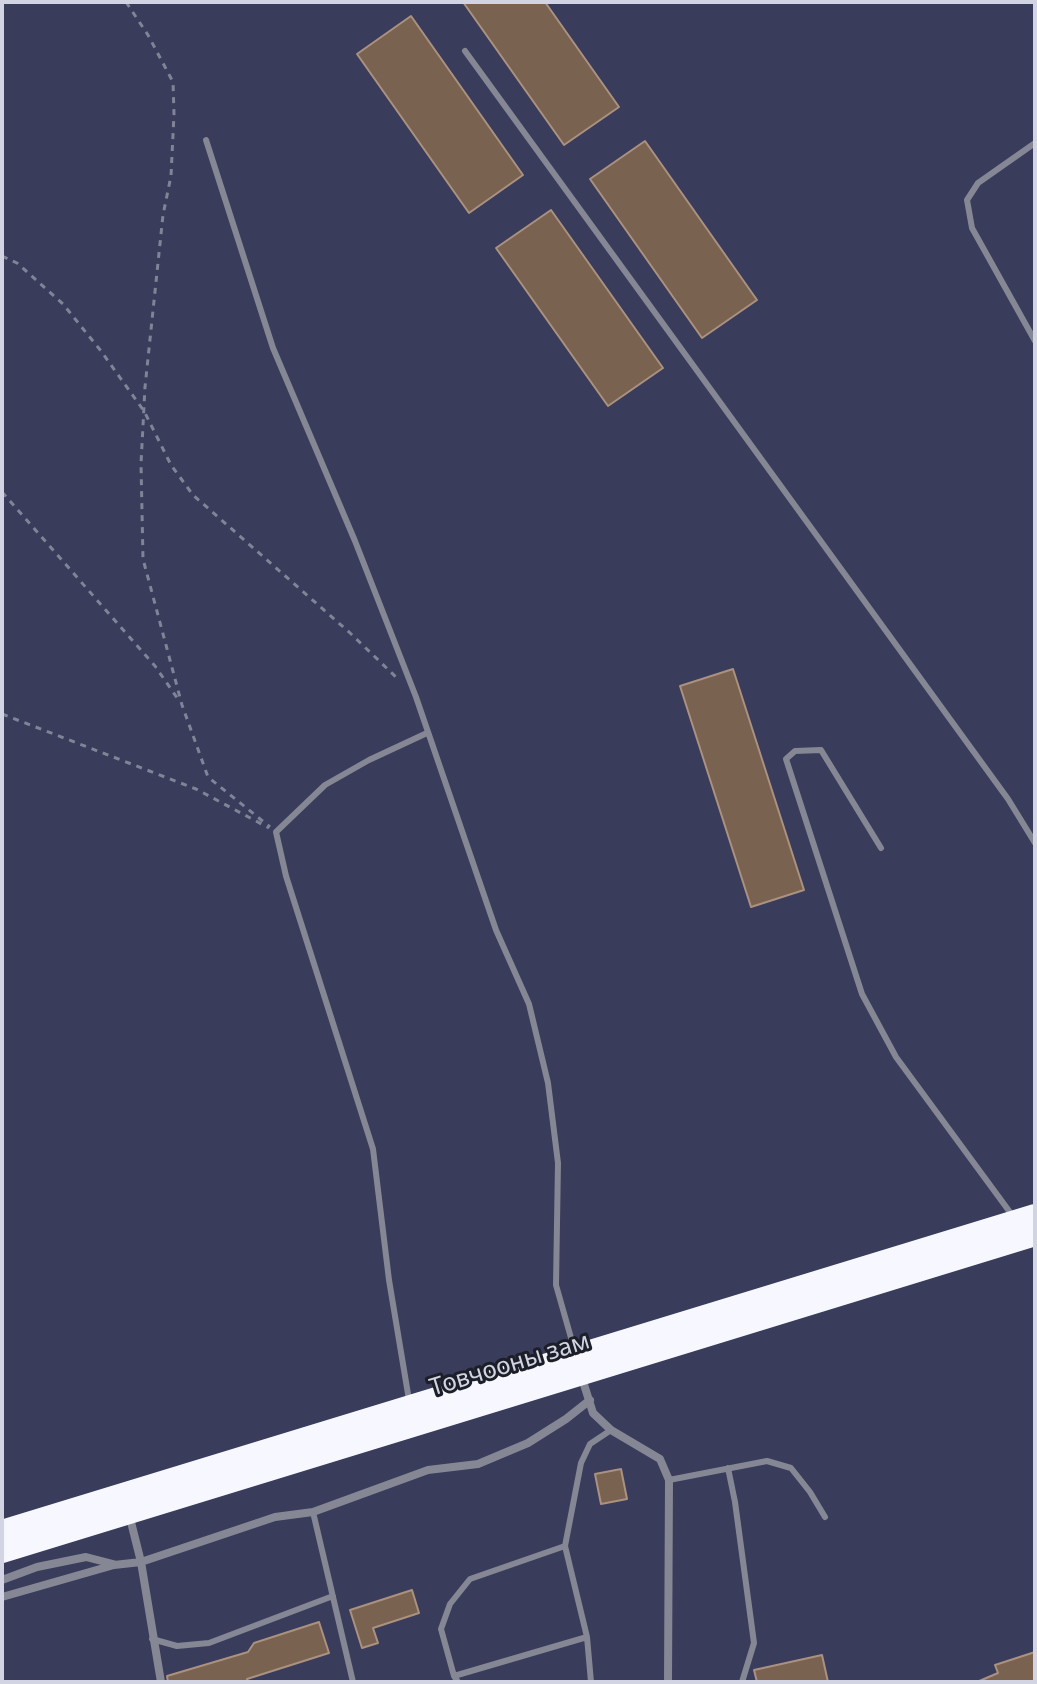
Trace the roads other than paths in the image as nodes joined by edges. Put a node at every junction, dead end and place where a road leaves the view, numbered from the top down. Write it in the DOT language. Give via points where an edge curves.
graph roads {
  1 [pos="465,51"];
  2 [pos="206,140"];
  3 [pos="1035,143"];
  4 [pos="1035,341"];
  5 [pos="427,733"];
  6 [pos="1035,843"];
  7 [pos="881,848"];
  8 [pos="1029,1224"];
  9 [pos="578,1364"];
  10 [pos="590,1400"];
  11 [pos="410,1406"];
  12 [pos="611,1430"];
  13 [pos="728,1468"];
  14 [pos="669,1480"];
  15 [pos="129,1512"];
  16 [pos="313,1512"];
  17 [pos="825,1517"];
  18 [pos="2,1532"];
  19 [pos="565,1546"];
  20 [pos="2,1551"];
  21 [pos="141,1562"];
  22 [pos="114,1565"];
  23 [pos="2,1580"];
  24 [pos="333,1596"];
  25 [pos="2,1597"];
  26 [pos="587,1637"];
  27 [pos="152,1639"];
  28 [pos="456,1679"];
  29 [pos="161,1682"];
  30 [pos="353,1682"];
  31 [pos="591,1682"];
  32 [pos="668,1682"];
  33 [pos="742,1682"];
  1 -- 6 [label="lane" via="999,786"];
  2 -- 5 [label="lane" via="273,348 355,541"];
  3 -- 4 [label="lane" via="978,183 967,200 972,228"];
  5 -- 9 [label="lane" via="496,930 529,1004 548,1083 558,1163 556,1285"];
  5 -- 11 [label="lane" via="325,785 276,832 373,1149"];
  7 -- 8 [label="lane" via="821,750 795,751 786,759 862,994 896,1057"];
  8 -- 9 [label="highway, Товчооны зам"];
  9 -- 10 [label="street"];
  9 -- 11 [label="highway, Товчооны зам"];
  9 -- 15 [label="highway, Товчооны зам"];
  10 -- 12 [label="street" via="593,1413"];
  10 -- 16 [label="street" via="528,1443 478,1464 428,1470"];
  11 -- 18 [label="highway, Товчооны зам"];
  12 -- 14 [label="street" via="660,1459"];
  12 -- 19 [label="lane" via="590,1444 581,1463"];
  13 -- 14 [label="lane"];
  13 -- 17 [label="lane" via="767,1461 791,1468"];
  13 -- 33 [label="lane" via="754,1643"];
  14 -- 32 [label="street"];
  15 -- 20 [label="highway, Товчооны зам"];
  15 -- 21 [label="street"];
  16 -- 21 [label="street" via="275,1517"];
  16 -- 24 [label="lane"];
  19 -- 26 [label="lane"];
  19 -- 28 [label="lane" via="470,1579 450,1604 441,1629"];
  21 -- 22 [label="street"];
  21 -- 27 [label="street"];
  22 -- 23 [label="street" via="86,1557"];
  22 -- 25 [label="street"];
  24 -- 27 [label="lane" via="209,1643 177,1646"];
  24 -- 30 [label="lane"];
  26 -- 28 [label="lane"];
  26 -- 31 [label="lane"];
  27 -- 29 [label="street"];
}
